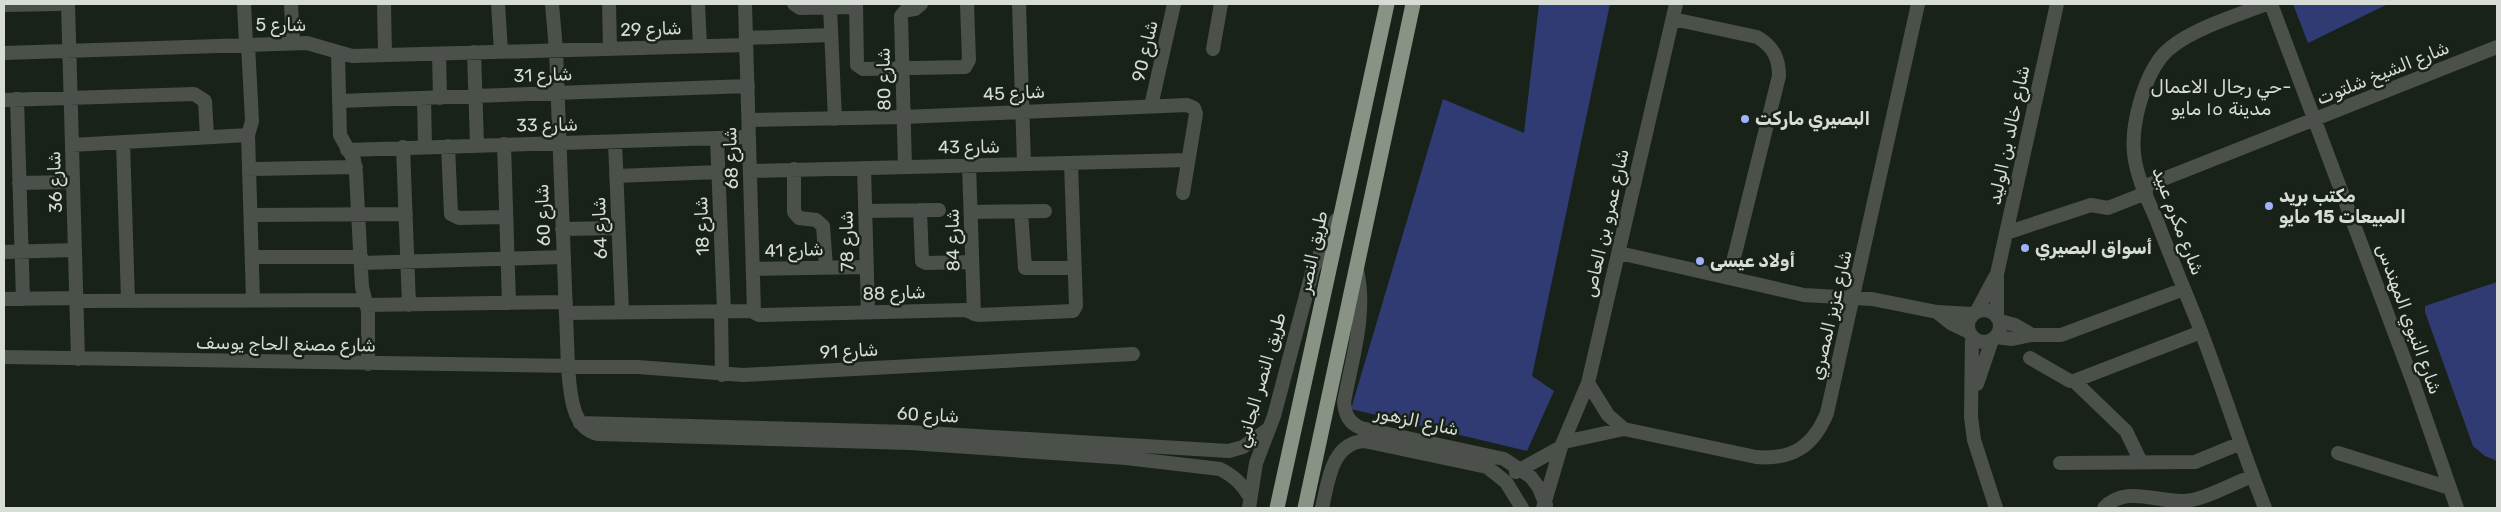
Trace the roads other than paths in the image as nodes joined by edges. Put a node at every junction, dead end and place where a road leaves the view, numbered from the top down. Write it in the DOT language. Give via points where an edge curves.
graph roads {
  1 [pos="12,4"];
  2 [pos="59,4"];
  3 [pos="68,4"];
  4 [pos="244,4"];
  5 [pos="291,4"];
  6 [pos="384,4"];
  7 [pos="498,4"];
  8 [pos="552,4"];
  9 [pos="608,4"];
  10 [pos="698,4"];
  11 [pos="745,4"];
  12 [pos="794,4"];
  13 [pos="921,4"];
  14 [pos="967,4"];
  15 [pos="1019,4"];
  16 [pos="1174,4"];
  17 [pos="1221,4"];
  18 [pos="1387,4"];
  19 [pos="1413,4"];
  20 [pos="1676,4"];
  21 [pos="1918,4"];
  22 [pos="2057,4"];
  23 [pos="2266,4"];
  24 [pos="2271,4"];
  25 [pos="856,5"];
  26 [pos="830,7"];
  27 [pos="1673,19"];
  28 [pos="831,36"];
  29 [pos="746,41"];
  30 [pos="293,43"];
  31 [pos="247,44"];
  32 [pos="700,46"];
  33 [pos="2497,47"];
  34 [pos="610,48"];
  35 [pos="1213,49"];
  36 [pos="70,50"];
  37 [pos="556,50"];
  38 [pos="500,51"];
  39 [pos="474,52"];
  40 [pos="4,53"];
  41 [pos="338,54"];
  42 [pos="385,54"];
  43 [pos="439,54"];
  44 [pos="902,68"];
  45 [pos="748,86"];
  46 [pos="558,93"];
  47 [pos="476,96"];
  48 [pos="71,98"];
  49 [pos="440,98"];
  50 [pos="424,99"];
  51 [pos="10,100"];
  52 [pos="339,101"];
  53 [pos="1151,106"];
  54 [pos="1022,112"];
  55 [pos="903,118"];
  56 [pos="835,119"];
  57 [pos="749,120"];
  58 [pos="2314,120"];
  59 [pos="248,134"];
  60 [pos="207,137"];
  61 [pos="749,137"];
  62 [pos="717,138"];
  63 [pos="123,142"];
  64 [pos="615,142"];
  65 [pos="560,143"];
  66 [pos="504,144"];
  67 [pos="72,145"];
  68 [pos="477,145"];
  69 [pos="426,146"];
  70 [pos="448,146"];
  71 [pos="403,147"];
  72 [pos="346,150"];
  73 [pos="1188,160"];
  74 [pos="1071,163"];
  75 [pos="1024,164"];
  76 [pos="969,165"];
  77 [pos="356,167"];
  78 [pos="905,167"];
  79 [pos="864,168"];
  80 [pos="249,169"];
  81 [pos="794,169"];
  82 [pos="750,171"];
  83 [pos="719,172"];
  84 [pos="616,176"];
  85 [pos="73,182"];
  86 [pos="19,183"];
  87 [pos="2144,190"];
  88 [pos="1183,193"];
  89 [pos="920,210"];
  90 [pos="939,210"];
  91 [pos="1341,210"];
  92 [pos="865,211"];
  93 [pos="1045,211"];
  94 [pos="971,212"];
  95 [pos="1021,212"];
  96 [pos="359,214"];
  97 [pos="406,214"];
  98 [pos="251,215"];
  99 [pos="506,218"];
  100 [pos="618,228"];
  101 [pos="562,229"];
  102 [pos="2006,233"];
  103 [pos="75,250"];
  104 [pos="4,252"];
  105 [pos="21,252"];
  106 [pos="1619,253"];
  107 [pos="252,257"];
  108 [pos="564,257"];
  109 [pos="508,258"];
  110 [pos="361,260"];
  111 [pos="408,261"];
  112 [pos="972,262"];
  113 [pos="826,267"];
  114 [pos="867,267"];
  115 [pos="1075,268"];
  116 [pos="753,270"];
  117 [pos="1357,270"];
  118 [pos="1997,274"];
  119 [pos="1730,278"];
  120 [pos="2184,290"];
  121 [pos="1853,298"];
  122 [pos="4,299"];
  123 [pos="23,299"];
  124 [pos="77,300"];
  125 [pos="128,300"];
  126 [pos="253,300"];
  127 [pos="365,303"];
  128 [pos="509,303"];
  129 [pos="409,304"];
  130 [pos="566,308"];
  131 [pos="723,311"];
  132 [pos="622,312"];
  133 [pos="754,312"];
  134 [pos="868,312"];
  135 [pos="1937,312"];
  136 [pos="1975,313"];
  137 [pos="974,314"];
  138 [pos="1999,318"];
  139 [pos="2201,332"];
  140 [pos="1971,334"];
  141 [pos="2032,335"];
  142 [pos="1994,338"];
  143 [pos="1133,354"];
  144 [pos="4,357"];
  145 [pos="2030,358"];
  146 [pos="78,359"];
  147 [pos="368,364"];
  148 [pos="568,367"];
  149 [pos="722,375"];
  150 [pos="2074,381"];
  151 [pos="1588,383"];
  152 [pos="1973,399"];
  153 [pos="1624,429"];
  154 [pos="1267,430"];
  155 [pos="2241,444"];
  156 [pos="1563,445"];
  157 [pos="1127,452"];
  158 [pos="2338,453"];
  159 [pos="2141,462"];
  160 [pos="2060,464"];
  161 [pos="1522,469"];
  162 [pos="2253,476"];
  163 [pos="1506,482"];
  164 [pos="2450,488"];
  165 [pos="1250,503"];
  166 [pos="1545,507"];
  167 [pos="1277,508"];
  168 [pos="1304,508"];
  169 [pos="1322,508"];
  170 [pos="1522,508"];
  171 [pos="1996,508"];
  172 [pos="2104,508"];
  173 [pos="2265,508"];
  174 [pos="2457,508"];
  1 -- 2 [label="street"];
  3 -- 36 [label="street, شارع 36"];
  4 -- 31 [label="street"];
  5 -- 30 [label="street"];
  6 -- 42 [label="street"];
  7 -- 38 [label="street"];
  8 -- 37 [label="street, شارع 60"];
  9 -- 34 [label="street"];
  10 -- 32 [label="street"];
  11 -- 29 [label="street, شارع 68"];
  12 -- 26 [label="street" via="798,8"];
  13 -- 44 [label="street, شارع 80" via="901,16"];
  14 -- 44 [label="street" via="967,65"];
  15 -- 54 [label="street"];
  16 -- 53 [label="street, شارع 90"];
  17 -- 35 [label="street"];
  18 -- 91 [label="highway, طريق النصر"];
  19 -- 117 [label="highway"];
  20 -- 27 [label="street, شارع عمرو بن العاص"];
  21 -- 121 [label="street, شارع عزيز المصري"];
  22 -- 102 [label="street, شارع خالد بن الوليد"];
  23 -- 87 [label="street, شارع مكرم عبيد" via="2194,33 2174,45 2156,64 2141,98 2133,138"];
  24 -- 58 [label="street, شارع النبوي المهندس"];
  25 -- 26 [label="street"];
  25 -- 44 [label="street" via="858,67"];
  26 -- 28 [label="street"];
  27 -- 106 [label="street, شارع عمرو بن العاص"];
  27 -- 119 [label="street" via="1757,37 1777,57 1778,76"];
  28 -- 29 [label="street, شارع 29"];
  28 -- 56 [label="street"];
  29 -- 32 [label="street, شارع 29"];
  29 -- 45 [label="street, شارع 68"];
  30 -- 31 [label="street, شارع 5"];
  30 -- 41 [label="street, شارع 5" via="315,44"];
  31 -- 36 [label="street, شارع 5"];
  31 -- 59 [label="street" via="252,121"];
  32 -- 34 [label="street, شارع 29"];
  33 -- 58 [label="street, شارع الشيخ شلتوت"];
  34 -- 37 [label="street, شارع 29"];
  36 -- 40 [label="street, شارع 5"];
  36 -- 48 [label="street, شارع 36"];
  37 -- 38 [label="street, شارع 5"];
  37 -- 46 [label="street, شارع 60"];
  38 -- 39 [label="street, شارع 5"];
  39 -- 43 [label="street, شارع 5"];
  39 -- 47 [label="street"];
  41 -- 42 [label="street, شارع 5"];
  41 -- 52 [label="street"];
  42 -- 43 [label="street, شارع 5"];
  43 -- 49 [label="street"];
  44 -- 55 [label="street, شارع 80"];
  45 -- 46 [label="street, شارع 31"];
  45 -- 57 [label="street, شارع 68"];
  46 -- 47 [label="street, شارع 31"];
  46 -- 65 [label="street, شارع 60"];
  47 -- 49 [label="street, شارع 31"];
  47 -- 68 [label="street"];
  48 -- 51 [label="street"];
  48 -- 60 [label="street" via="198,95 206,105"];
  48 -- 67 [label="street, شارع 36"];
  49 -- 50 [label="street, شارع 31"];
  50 -- 52 [label="street, شارع 31"];
  50 -- 69 [label="street"];
  51 -- 86 [label="street"];
  52 -- 72 [label="street" via="340,135"];
  53 -- 54 [label="street, شارع 45"];
  53 -- 73 [label="street, شارع 45" via="1186,105 1196,110"];
  54 -- 55 [label="street, شارع 45"];
  54 -- 75 [label="street"];
  55 -- 56 [label="street, شارع 45"];
  55 -- 78 [label="street, شارع 80"];
  56 -- 57 [label="street, شارع 45"];
  57 -- 61 [label="street, شارع 68"];
  58 -- 87 [label="street, شارع الشيخ شلتوت"];
  58 -- 164 [label="street, شارع النبوي المهندس"];
  59 -- 60 [label="street"];
  59 -- 80 [label="street"];
  60 -- 63 [label="street"];
  61 -- 62 [label="street, شارع 33"];
  61 -- 82 [label="street, شارع 68"];
  62 -- 64 [label="street, شارع 33"];
  62 -- 83 [label="street, شارع 18"];
  63 -- 67 [label="street"];
  63 -- 125 [label="street"];
  64 -- 65 [label="street, شارع 33"];
  64 -- 84 [label="street, شارع 64"];
  65 -- 66 [label="street, شارع 33"];
  65 -- 101 [label="street, شارع 60"];
  66 -- 68 [label="street, شارع 33"];
  66 -- 99 [label="street"];
  67 -- 85 [label="street, شارع 36"];
  68 -- 70 [label="street, شارع 33"];
  69 -- 70 [label="street, شارع 33"];
  69 -- 71 [label="street, شارع 33"];
  70 -- 99 [label="street" via="451,214 459,218"];
  71 -- 72 [label="street, شارع 33"];
  71 -- 97 [label="street"];
  72 -- 77 [label="street"];
  73 -- 74 [label="street, شارع 43"];
  73 -- 88 [label="street, شارع 45"];
  74 -- 75 [label="street, شارع 43"];
  74 -- 115 [label="street, شارع 88"];
  75 -- 76 [label="street, شارع 43"];
  76 -- 78 [label="street, شارع 43"];
  76 -- 94 [label="street, شارع 84"];
  77 -- 80 [label="street"];
  77 -- 96 [label="street"];
  78 -- 79 [label="street, شارع 43"];
  79 -- 81 [label="street, شارع 43"];
  79 -- 92 [label="street, شارع 78"];
  80 -- 98 [label="street"];
  81 -- 82 [label="street, شارع 43"];
  81 -- 113 [label="street" via="794,212 799,218 822,222"];
  82 -- 116 [label="street, شارع 68"];
  83 -- 84 [label="street"];
  83 -- 131 [label="street, شارع 18"];
  84 -- 100 [label="street, شارع 64"];
  85 -- 86 [label="street"];
  85 -- 103 [label="street, شارع 36"];
  86 -- 105 [label="street"];
  87 -- 102 [label="street, شارع الشيخ شلتوت" via="2108,208 2091,205"];
  87 -- 120 [label="street, شارع مكرم عبيد"];
  89 -- 90 [label="street"];
  89 -- 92 [label="street"];
  89 -- 112 [label="street" via="922,261"];
  91 -- 154 [label="street, طريق النصر الجانبي" via="1313,270 1274,416"];
  91 -- 167 [label="highway, طريق النصر"];
  92 -- 114 [label="street, شارع 78"];
  93 -- 95 [label="street"];
  94 -- 95 [label="street"];
  94 -- 112 [label="street, شارع 84"];
  95 -- 115 [label="street" via="1025,268"];
  96 -- 97 [label="street"];
  96 -- 98 [label="street"];
  96 -- 110 [label="street"];
  97 -- 111 [label="street"];
  98 -- 107 [label="street"];
  99 -- 109 [label="street"];
  100 -- 101 [label="street"];
  100 -- 132 [label="street, شارع 64"];
  101 -- 108 [label="street, شارع 60"];
  102 -- 118 [label="street, شارع خالد بن الوليد"];
  103 -- 105 [label="street"];
  103 -- 124 [label="street, شارع 36"];
  104 -- 105 [label="street"];
  105 -- 123 [label="street"];
  106 -- 119 [label="street"];
  106 -- 151 [label="street, شارع عمرو بن العاص"];
  107 -- 110 [label="street"];
  107 -- 126 [label="street"];
  108 -- 109 [label="street"];
  108 -- 130 [label="street, شارع 60"];
  109 -- 111 [label="street"];
  109 -- 128 [label="street"];
  110 -- 111 [label="street"];
  110 -- 127 [label="street"];
  111 -- 129 [label="street"];
  112 -- 137 [label="street, شارع 84"];
  113 -- 114 [label="street, شارع 41"];
  113 -- 116 [label="street, شارع 41"];
  114 -- 134 [label="street, شارع 78"];
  115 -- 137 [label="street, شارع 88" via="1076,306 1073,311"];
  116 -- 133 [label="street, شارع 68"];
  117 -- 161 [label="street, شارع الزهور" via="1361,314 1344,402 1350,421 1361,428 1495,456"];
  117 -- 168 [label="highway"];
  118 -- 136 [label="street, شارع خالد بن الوليد"];
  118 -- 138 [label="street, شارع خالد بن الوليد"];
  119 -- 121 [label="street" via="1804,295"];
  120 -- 139 [label="street, شارع مكرم عبيد"];
  120 -- 141 [label="street" via="2062,334"];
  121 -- 135 [label="street" via="1888,301"];
  121 -- 153 [label="street, شارع عزيز المصري" via="1827,413 1818,432 1790,455 1775,459 1756,457"];
  122 -- 123 [label="street, شارع 88"];
  123 -- 124 [label="street, شارع 88"];
  124 -- 125 [label="street, شارع 88"];
  124 -- 146 [label="street, شارع 36"];
  125 -- 126 [label="street, شارع 88"];
  126 -- 127 [label="street, شارع 88"];
  127 -- 129 [label="street, شارع 88"];
  127 -- 147 [label="street"];
  128 -- 129 [label="street, شارع 88"];
  128 -- 130 [label="street, شارع 88"];
  130 -- 132 [label="street, شارع 88"];
  130 -- 148 [label="street, شارع 60"];
  131 -- 132 [label="street, شارع 88"];
  131 -- 133 [label="street, شارع 88"];
  131 -- 149 [label="street, شارع 18"];
  133 -- 134 [label="street, شارع 88" via="759,315"];
  134 -- 137 [label="street, شارع 88" via="965,310"];
  135 -- 136 [label="street"];
  135 -- 140 [label="street"];
  136 -- 138 [label="street" via="1988,310"];
  136 -- 140 [label="street" via="1968,323"];
  138 -- 141 [label="street"];
  138 -- 142 [label="street" via="2001,327"];
  139 -- 150 [label="street"];
  139 -- 155 [label="street, شارع مكرم عبيد"];
  140 -- 142 [label="street" via="1979,341"];
  140 -- 152 [label="street"];
  141 -- 142 [label="street"];
  142 -- 152 [label="street"];
  143 -- 149 [label="street, شارع 91"];
  144 -- 146 [label="street, شارع مصنع الحاج يوسف"];
  145 -- 150 [label="street"];
  146 -- 147 [label="street, شارع مصنع الحاج يوسف"];
  147 -- 148 [label="street, شارع مصنع الحاج يوسف"];
  148 -- 149 [label="street, شارع 91" via="638,367"];
  148 -- 157 [label="street, شارع 60" via="573,403 580,423 598,434 873,436"];
  150 -- 159 [label="street" via="2126,431"];
  151 -- 153 [label="street" via="1608,415"];
  151 -- 156 [label="street, شارع عمرو بن العاص"];
  152 -- 171 [label="street" via="1974,440"];
  153 -- 156 [label="street, شارع عزيز المصري"];
  154 -- 157 [label="street, شارع 60" via="1243,447 1228,451"];
  154 -- 165 [label="street, طريق النصر الجانبي" via="1256,463"];
  155 -- 159 [label="street" via="2196,462"];
  155 -- 162 [label="street, شارع مكرم عبيد"];
  156 -- 161 [label="street"];
  156 -- 166 [label="street, شارع عمرو بن العاص"];
  157 -- 165 [label="street, شارع 60" via="1220,469 1238,480"];
  158 -- 164 [label="street"];
  159 -- 160 [label="street"];
  161 -- 163 [label="street"];
  161 -- 166 [label="street, شارع الزهور" via="1535,482"];
  162 -- 172 [label="street" via="2191,500 2140,496 2110,502"];
  162 -- 173 [label="street, شارع مكرم عبيد"];
  163 -- 169 [label="street, شارع الزهور" via="1478,464 1372,442 1355,442 1336,459"];
  163 -- 170 [label="street, شارع الزهور"];
  164 -- 174 [label="street, شارع النبوي المهندس"];
}
